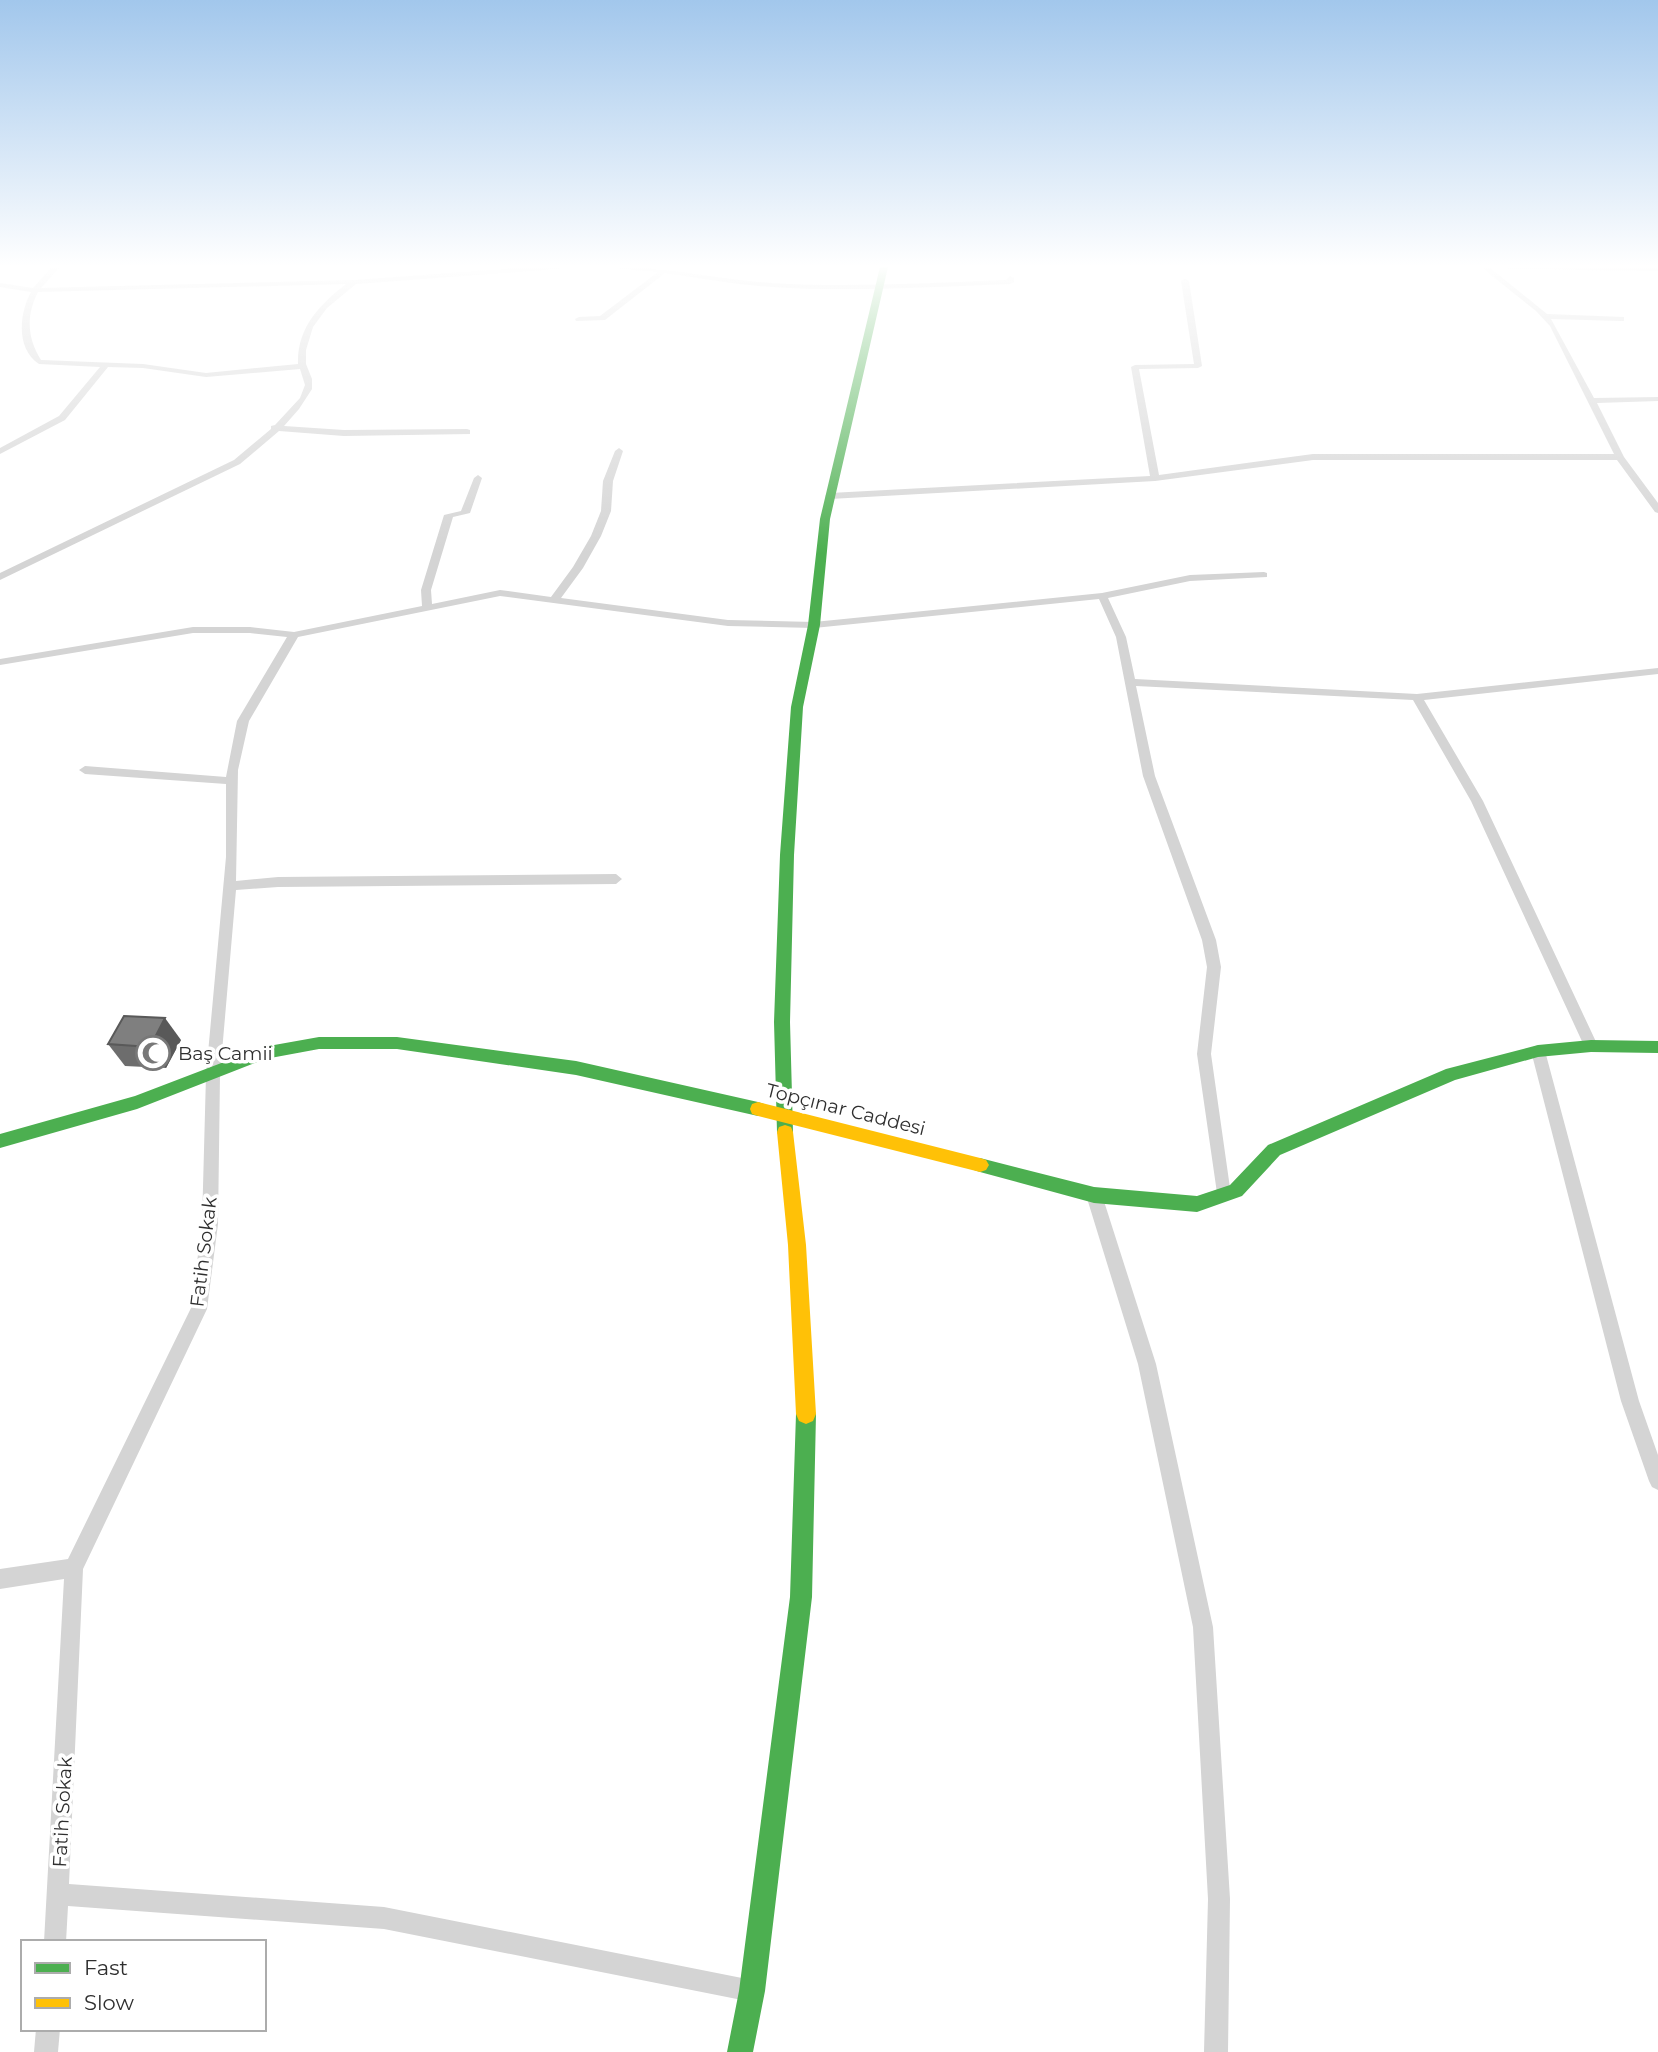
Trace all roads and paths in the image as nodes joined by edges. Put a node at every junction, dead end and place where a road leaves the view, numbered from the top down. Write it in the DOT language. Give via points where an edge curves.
graph roads {
  1 [pos="51,363"];
  2 [pos="302,363"];
  3 [pos="861,363"];
  4 [pos="1198,363"];
  5 [pos="1572,363"];
  6 [pos="104,366"];
  7 [pos="302,366"];
  8 [pos="1658,399"];
  9 [pos="1592,401"];
  10 [pos="274,428"];
  11 [pos="467,432"];
  12 [pos="0,451"];
  13 [pos="619,451"];
  14 [pos="1620,457"];
  15 [pos="478,478"];
  16 [pos="1154,478"];
  17 [pos="830,496"];
  18 [pos="1658,510"];
  19 [pos="1,575"];
  20 [pos="1264,575"];
  21 [pos="1102,596"];
  22 [pos="554,600"];
  23 [pos="426,607"];
  24 [pos="814,625"];
  25 [pos="293,635"];
  26 [pos="0,662"];
  27 [pos="1658,671"];
  28 [pos="1130,682"];
  29 [pos="1418,697"];
  30 [pos="85,770"];
  31 [pos="233,781"];
  32 [pos="616,879"];
  33 [pos="228,886"];
  34 [pos="1591,1046"];
  35 [pos="1658,1047"];
  36 [pos="1538,1051"];
  37 [pos="213,1075"];
  38 [pos="783,1114"];
  39 [pos="0,1141"];
  40 [pos="1094,1195"];
  41 [pos="1223,1195"];
  42 [pos="1658,1480"];
  43 [pos="74,1568"];
  44 [pos="0,1579"];
  45 [pos="58,1894"];
  46 [pos="55,1940"];
  47 [pos="752,1992"];
  48 [pos="48,2031"];
  49 [pos="46,2052"];
  50 [pos="740,2052"];
  51 [pos="1216,2052"];
  1 -- 6 [label="street"];
  2 -- 7 [label="street"];
  3 -- 17 [label="street"];
  4 -- 16 [label="street" via="1135,367"];
  5 -- 9 [label="street"];
  6 -- 7 [label="street" via="206,375"];
  6 -- 12 [label="street" via="62,418"];
  7 -- 10 [label="street" via="309,388"];
  8 -- 9 [label="street"];
  9 -- 14 [label="street"];
  10 -- 11 [label="street"];
  10 -- 19 [label="street" via="237,462"];
  13 -- 22 [label="street" via="596,536"];
  14 -- 16 [label="street" via="1313,457"];
  14 -- 18 [label="street"];
  15 -- 23 [label="street" via="465,513 449,515 426,590"];
  16 -- 17 [label="street"];
  17 -- 24 [label="street"];
  20 -- 21 [label="street" via="1190,578"];
  21 -- 24 [label="street"];
  21 -- 28 [label="street" via="1121,637"];
  22 -- 23 [label="street" via="500,593"];
  22 -- 24 [label="street" via="728,623"];
  23 -- 25 [label="street"];
  24 -- 38 [label="street" via="797,707 787,855"];
  25 -- 26 [label="street" via="193,629"];
  25 -- 31 [label="street, Fatih Sokak" via="243,721"];
  27 -- 29 [label="street"];
  28 -- 29 [label="street"];
  28 -- 41 [label="street" via="1149,776 1209,940 1214,967 1204,1054"];
  29 -- 34 [label="street" via="1477,801"];
  30 -- 31 [label="street"];
  31 -- 33 [label="street, Fatih Sokak"];
  32 -- 33 [label="street"];
  33 -- 37 [label="street, Fatih Sokak"];
  34 -- 35 [label="street, Topçınar Caddesi"];
  34 -- 36 [label="street, Topçınar Caddesi"];
  36 -- 41 [label="street, Topçınar Caddesi" via="1452,1074 1274,1150 1236,1191"];
  36 -- 42 [label="street" via="1630,1401"];
  37 -- 38 [label="street, Topçınar Caddesi" via="263,1053 319,1043 397,1043 576,1068"];
  37 -- 39 [label="street, Topçınar Caddesi"];
  37 -- 43 [label="street, Fatih Sokak" via="211,1224 199,1309"];
  38 -- 40 [label="street, Topçınar Caddesi"];
  38 -- 47 [label="street" via="807,1387 801,1597"];
  40 -- 41 [label="street, Topçınar Caddesi" via="1197,1204"];
  40 -- 51 [label="street" via="1147,1364 1203,1627 1219,1899"];
  43 -- 44 [label="street"];
  43 -- 45 [label="street, Fatih Sokak"];
  45 -- 46 [label="street, Fatih Sokak"];
  45 -- 47 [label="street" via="384,1918"];
  47 -- 50 [label="street"];
  48 -- 49 [label="street"];
}
